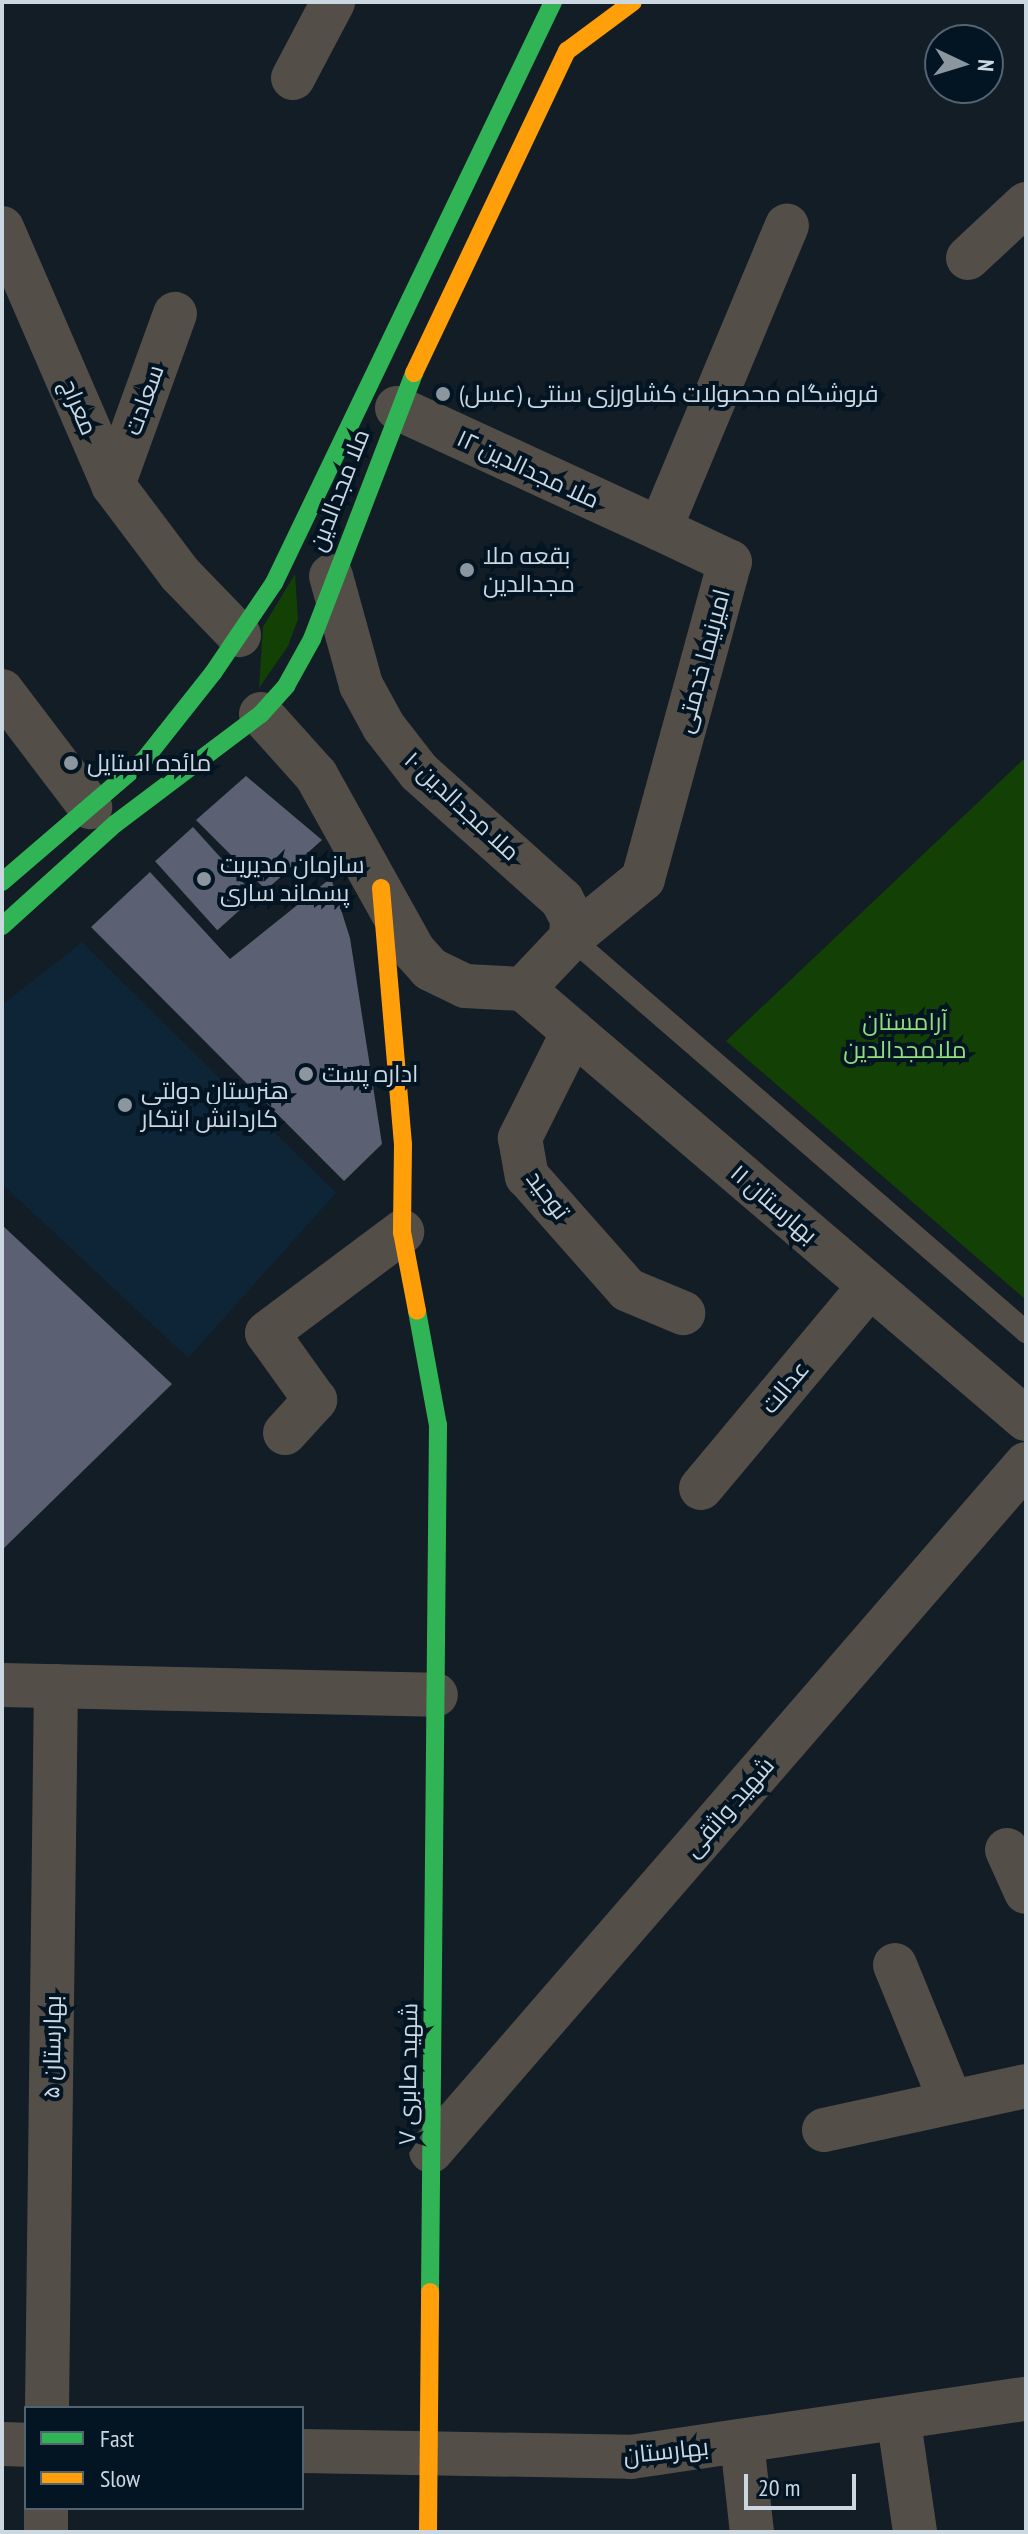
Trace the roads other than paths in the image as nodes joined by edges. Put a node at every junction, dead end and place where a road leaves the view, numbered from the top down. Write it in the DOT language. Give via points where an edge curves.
graph roads {
  1 [pos="333,2"];
  2 [pos="553,2"];
  3 [pos="633,2"];
  4 [pos="293,78"];
  5 [pos="1026,204"];
  6 [pos="787,226"];
  7 [pos="2,228"];
  8 [pos="968,258"];
  9 [pos="175,314"];
  10 [pos="397,408"];
  11 [pos="113,485"];
  12 [pos="660,529"];
  13 [pos="331,576"];
  14 [pos="239,635"];
  15 [pos="2,691"];
  16 [pos="252,707"];
  17 [pos="90,807"];
  18 [pos="2,882"];
  19 [pos="381,888"];
  20 [pos="2,926"];
  21 [pos="571,938"];
  22 [pos="523,989"];
  23 [pos="573,1032"];
  24 [pos="402,1232"];
  25 [pos="870,1286"];
  26 [pos="683,1313"];
  27 [pos="1026,1332"];
  28 [pos="1026,1419"];
  29 [pos="285,1433"];
  30 [pos="1026,1464"];
  31 [pos="701,1488"];
  32 [pos="2,1685"];
  33 [pos="56,1686"];
  34 [pos="436,1695"];
  35 [pos="1007,1850"];
  36 [pos="1026,1892"];
  37 [pos="895,1965"];
  38 [pos="1026,2086"];
  39 [pos="951,2102"];
  40 [pos="824,2130"];
  41 [pos="431,2151"];
  42 [pos="1026,2399"];
  43 [pos="47,2406"];
  44 [pos="899,2422"];
  45 [pos="742,2442"];
  46 [pos="2,2444"];
  47 [pos="24,2445"];
  48 [pos="304,2451"];
  49 [pos="429,2453"];
  50 [pos="46,2510"];
  51 [pos="46,2532"];
  52 [pos="428,2532"];
  53 [pos="752,2532"];
  54 [pos="915,2532"];
  1 -- 4 [label="street"];
  2 -- 14 [label="main road, ملا مجدالدین" via="343,445 274,583"];
  3 -- 10 [label="main road, ملا مجدالدین" via="567,51"];
  5 -- 8 [label="street"];
  6 -- 12 [label="street"];
  7 -- 11 [label="street, معراج"];
  9 -- 11 [label="street, سعادت"];
  10 -- 12 [label="street, ملا مجدالدین ١٢"];
  10 -- 13 [label="main road, ملا مجدالدین"];
  11 -- 14 [label="street, معراج" via="180,574"];
  12 -- 21 [label="street, امیرنیما خدمتی" via="730,562 643,879"];
  13 -- 16 [label="main road, ملا مجدالدین" via="312,639 286,686"];
  13 -- 21 [label="street, ملا مجدالدین ١٠" via="361,685 384,727 419,772 562,900 572,919"];
  14 -- 17 [label="main road, ملا مجدالدین" via="219,678 144,760"];
  15 -- 17 [label="street"];
  16 -- 19 [label="street" via="316,775"];
  16 -- 20 [label="main road, ملا مجدالدین"];
  17 -- 18 [label="main road, ملا مجدالدین"];
  19 -- 22 [label="street" via="414,951 430,969 465,986"];
  19 -- 24 [label="main road, شهید صابری ٧" via="403,1145"];
  21 -- 22 [label="street"];
  21 -- 27 [label="lane"];
  22 -- 23 [label="street, بهارستان ۱۱"];
  23 -- 25 [label="street, بهارستان ۱۱"];
  23 -- 26 [label="street, توحید" via="520,1138 527,1176 628,1290"];
  24 -- 29 [label="street" via="267,1333 315,1400"];
  24 -- 34 [label="main road, شهید صابری ٧" via="438,1425"];
  25 -- 28 [label="street, بهارستان ۱۱"];
  25 -- 31 [label="street, عدالت"];
  30 -- 41 [label="street, شهید واثقی"];
  32 -- 33 [label="street"];
  33 -- 34 [label="street"];
  33 -- 43 [label="street, بهارستان ۵"];
  34 -- 41 [label="main road, شهید صابری ٧"];
  35 -- 36 [label="street"];
  37 -- 39 [label="street"];
  38 -- 39 [label="street"];
  39 -- 40 [label="street"];
  41 -- 49 [label="main road, شهید صابری ٧"];
  42 -- 44 [label="street, بهارستان"];
  44 -- 45 [label="street, بهارستان"];
  44 -- 54 [label="street"];
  45 -- 49 [label="street, بهارستان" via="631,2457"];
  45 -- 53 [label="street"];
  46 -- 47 [label="street"];
  48 -- 49 [label="street, بهارستان"];
  49 -- 52 [label="main road, شهید صابری ٧"];
  50 -- 51 [label="street"];
}
